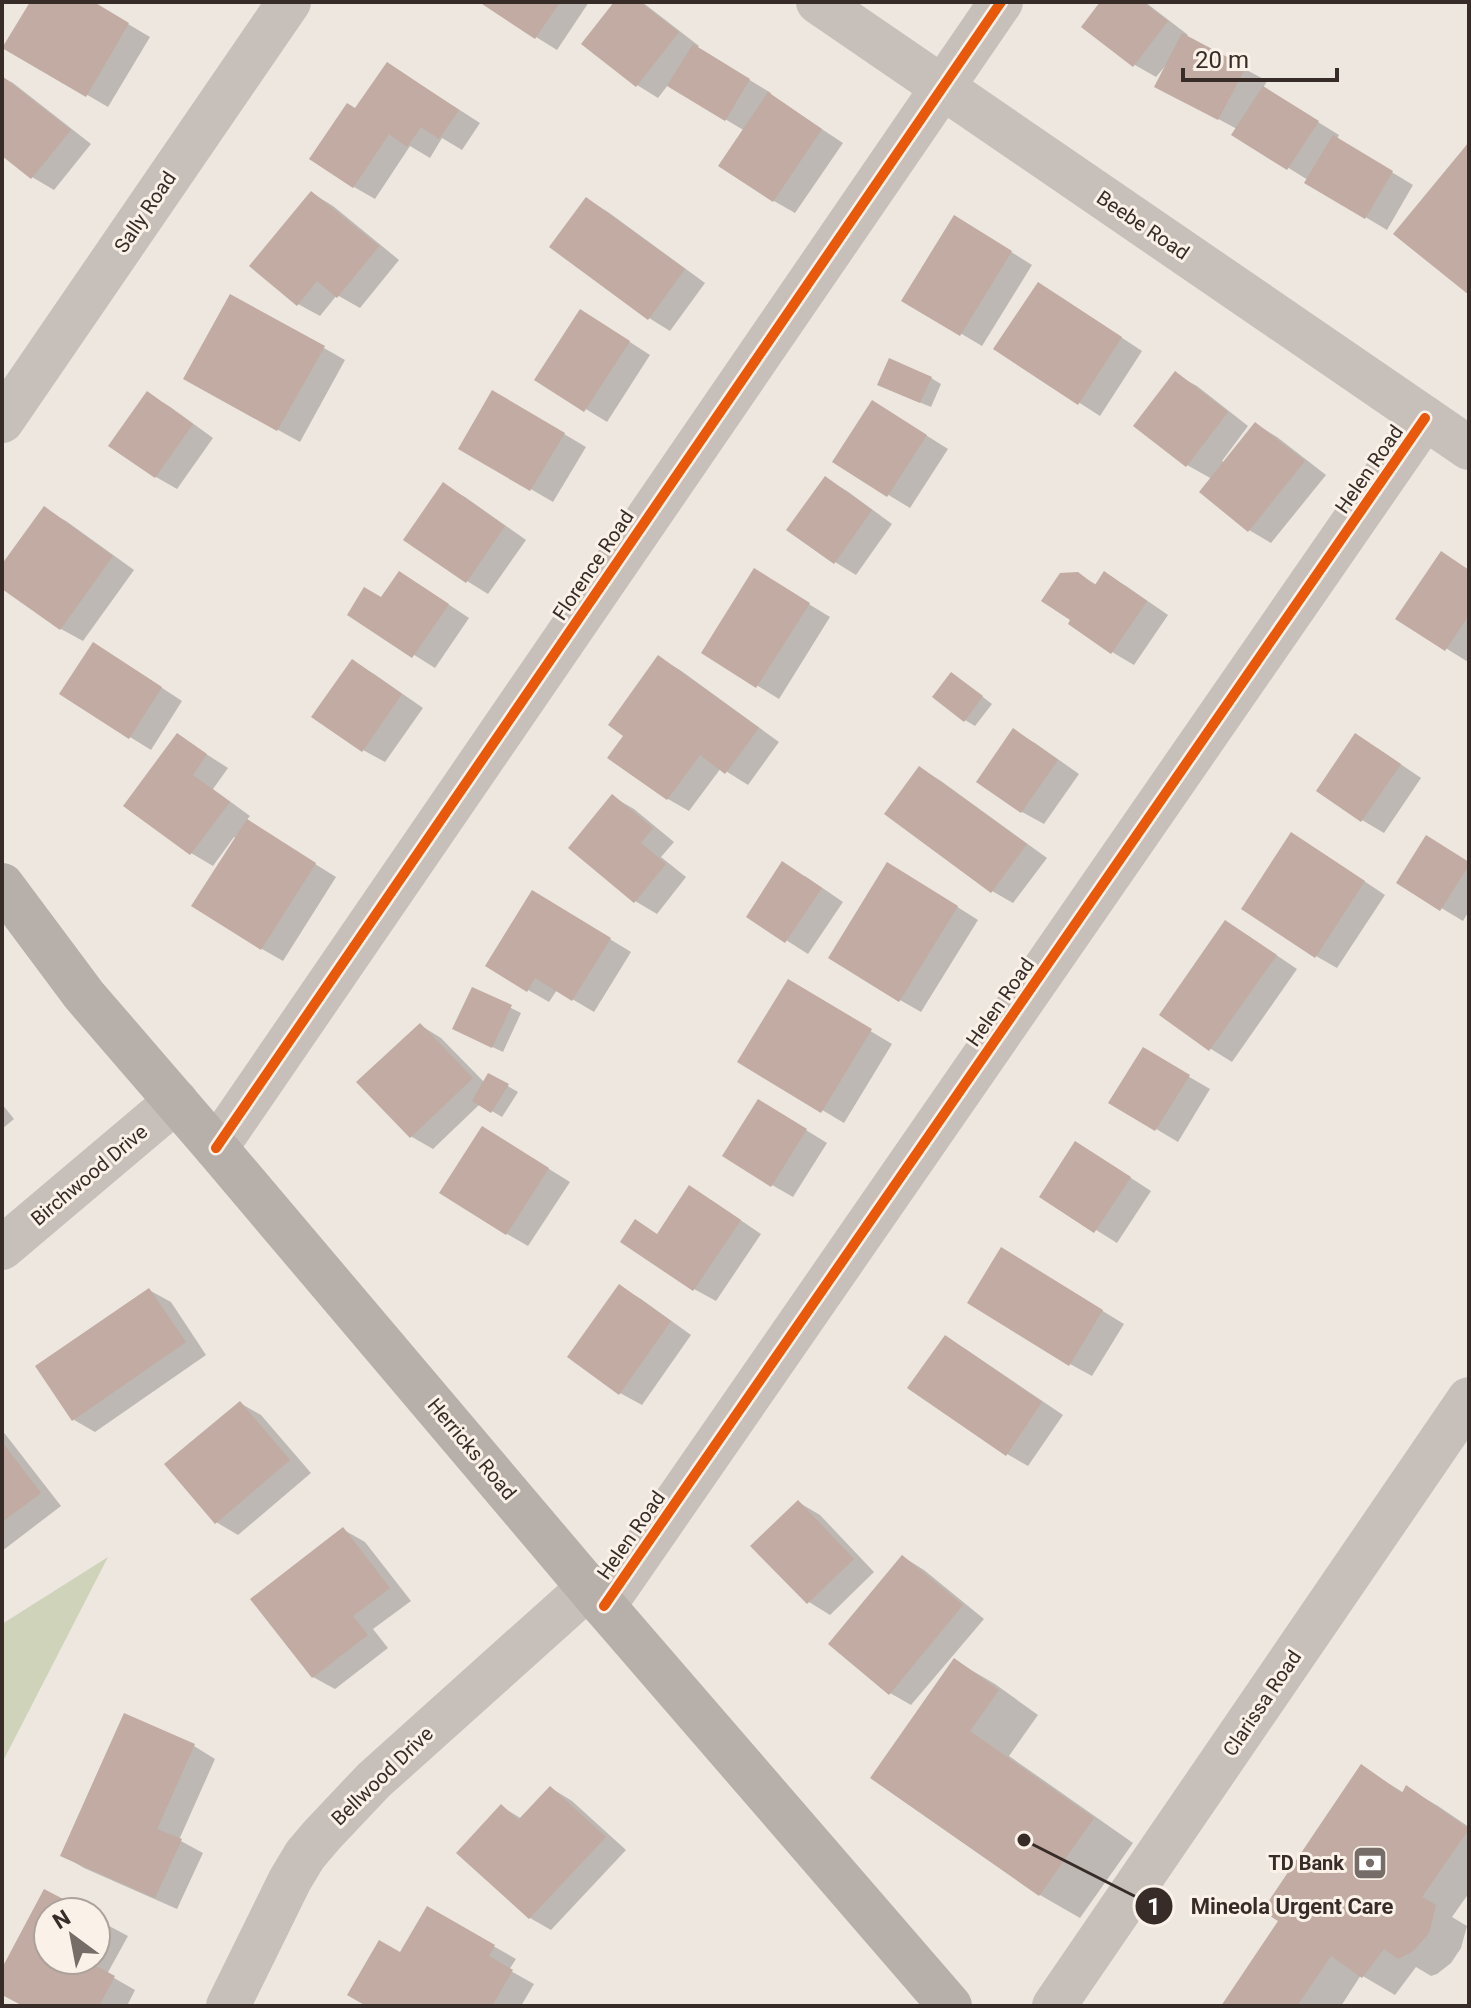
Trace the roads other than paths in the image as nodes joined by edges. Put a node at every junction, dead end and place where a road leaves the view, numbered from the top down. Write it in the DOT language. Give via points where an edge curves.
graph roads {
  1 [pos="289,2"];
  2 [pos="818,2"];
  3 [pos="1001,2"];
  4 [pos="942,87"];
  5 [pos="1425,418"];
  6 [pos="2,421"];
  7 [pos="1469,448"];
  8 [pos="2,885"];
  9 [pos="176,1101"];
  10 [pos="216,1148"];
  11 [pos="2,1248"];
  12 [pos="1469,1399"];
  13 [pos="596,1596"];
  14 [pos="228,2006"];
  15 [pos="950,2006"];
  16 [pos="1054,2006"];
  1 -- 6 [label="street, Sally Road"];
  2 -- 4 [label="street, Beebe Road"];
  3 -- 4 [label="street, Florence Road"];
  4 -- 5 [label="street, Beebe Road"];
  4 -- 10 [label="street, Florence Road"];
  5 -- 7 [label="street, Beebe Road"];
  5 -- 13 [label="street, Helen Road"];
  8 -- 9 [label="main road, Herricks Road" via="84,995"];
  9 -- 10 [label="main road, Herricks Road"];
  9 -- 11 [label="street, Birchwood Drive"];
  10 -- 13 [label="main road, Herricks Road"];
  12 -- 16 [label="street, Clarissa Road"];
  13 -- 14 [label="street, Bellwood Drive" via="374,1780 322,1835 290,1880"];
  13 -- 15 [label="main road, Herricks Road"];
}
